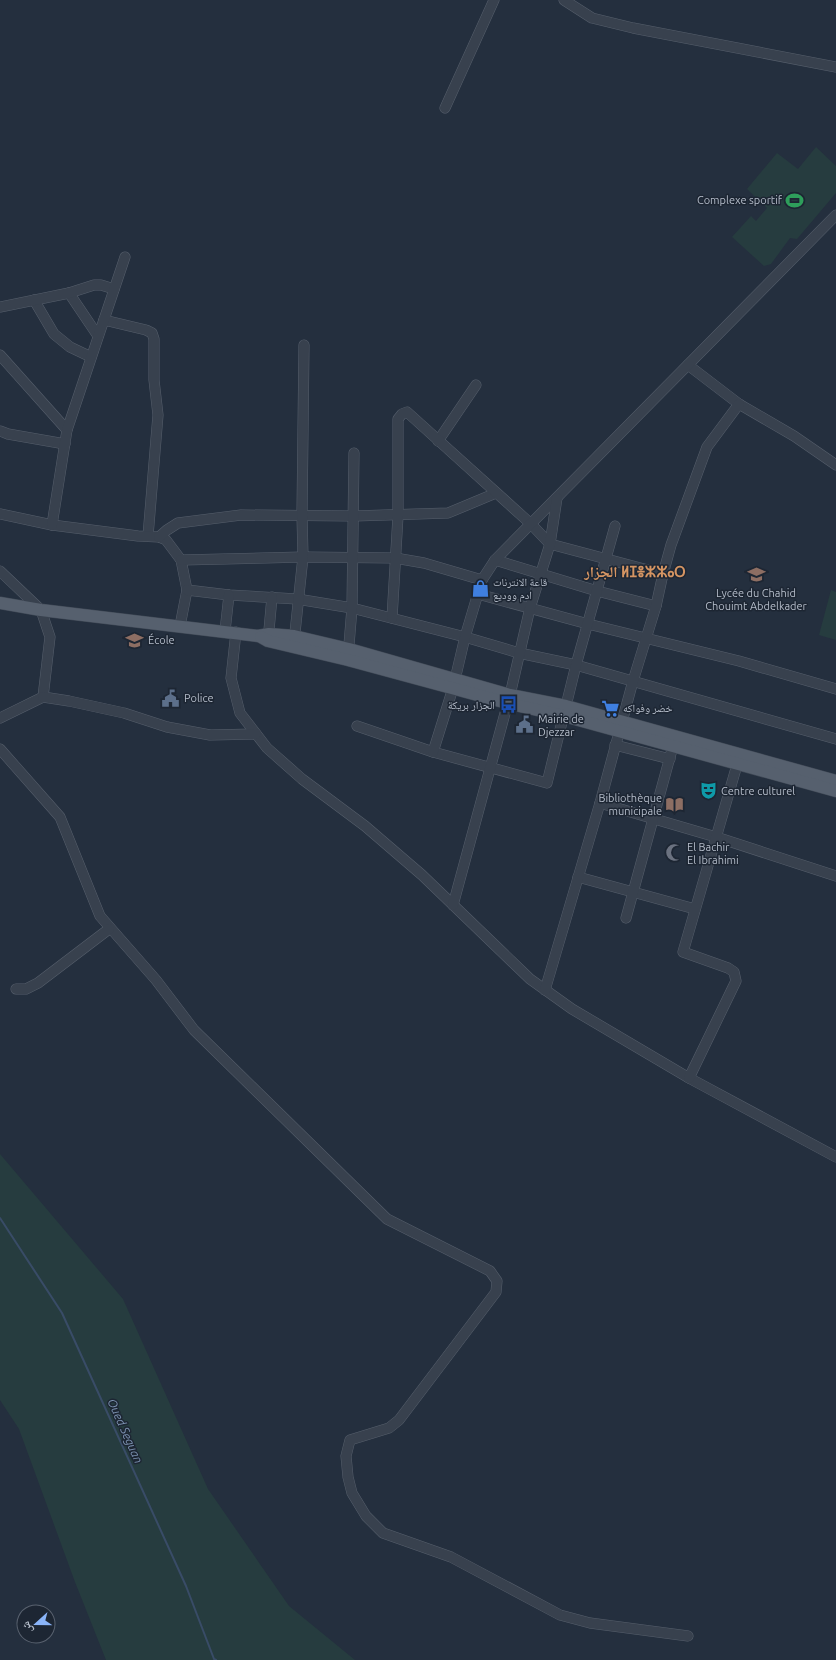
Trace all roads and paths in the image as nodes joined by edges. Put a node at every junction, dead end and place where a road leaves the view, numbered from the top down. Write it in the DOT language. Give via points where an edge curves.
graph roads {
  1 [pos="494,0"];
  2 [pos="564,0"];
  3 [pos="836,67"];
  4 [pos="445,108"];
  5 [pos="836,215"];
  6 [pos="125,257"];
  7 [pos="114,289"];
  8 [pos="69,293"];
  9 [pos="34,300"];
  10 [pos="0,307"];
  11 [pos="104,320"];
  12 [pos="98,336"];
  13 [pos="304,345"];
  14 [pos="0,355"];
  15 [pos="91,357"];
  16 [pos="688,365"];
  17 [pos="476,385"];
  18 [pos="739,404"];
  19 [pos="67,430"];
  20 [pos="0,431"];
  21 [pos="438,441"];
  22 [pos="65,444"];
  23 [pos="354,453"];
  24 [pos="836,465"];
  25 [pos="496,493"];
  26 [pos="557,498"];
  27 [pos="0,514"];
  28 [pos="302,515"];
  29 [pos="354,516"];
  30 [pos="398,516"];
  31 [pos="531,524"];
  32 [pos="52,525"];
  33 [pos="615,526"];
  34 [pos="148,536"];
  35 [pos="159,537"];
  36 [pos="550,544"];
  37 [pos="303,557"];
  38 [pos="353,558"];
  39 [pos="395,558"];
  40 [pos="181,560"];
  41 [pos="495,560"];
  42 [pos="606,560"];
  43 [pos="0,571"];
  44 [pos="542,573"];
  45 [pos="663,574"];
  46 [pos="482,580"];
  47 [pos="187,590"];
  48 [pos="597,591"];
  49 [pos="478,594"];
  50 [pos="229,595"];
  51 [pos="272,597"];
  52 [pos="297,599"];
  53 [pos="0,603"];
  54 [pos="656,606"];
  55 [pos="352,608"];
  56 [pos="530,608"];
  57 [pos="41,610"];
  58 [pos="392,618"];
  59 [pos="588,624"];
  60 [pos="180,626"];
  61 [pos="230,632"];
  62 [pos="265,637"];
  63 [pos="465,637"];
  64 [pos="646,639"];
  65 [pos="294,641"];
  66 [pos="519,653"];
  67 [pos="348,654"];
  68 [pos="576,665"];
  69 [pos="633,680"];
  70 [pos="454,684"];
  71 [pos="836,689"];
  72 [pos="43,697"];
  73 [pos="509,699"];
  74 [pos="565,711"];
  75 [pos="0,718"];
  76 [pos="358,726"];
  77 [pos="621,726"];
  78 [pos="256,734"];
  79 [pos="836,739"];
  80 [pos="616,745"];
  81 [pos="673,746"];
  82 [pos="0,749"];
  83 [pos="433,752"];
  84 [pos="670,758"];
  85 [pos="739,759"];
  86 [pos="489,767"];
  87 [pos="836,781"];
  88 [pos="836,791"];
  89 [pos="600,803"];
  90 [pos="654,818"];
  91 [pos="716,837"];
  92 [pos="836,876"];
  93 [pos="578,877"];
  94 [pos="633,893"];
  95 [pos="453,904"];
  96 [pos="695,909"];
  97 [pos="626,918"];
  98 [pos="109,929"];
  99 [pos="16,989"];
  100 [pos="545,990"];
  101 [pos="689,1078"];
  102 [pos="836,1157"];
  103 [pos="688,1636"];
  1 -- 4 [label="street"];
  2 -- 3 [label="street" via="592,18"];
  5 -- 16 [label="street"];
  6 -- 7 [label="street"];
  7 -- 8 [label="street" via="94,285"];
  7 -- 11 [label="street"];
  8 -- 9 [label="street"];
  8 -- 12 [label="street"];
  9 -- 10 [label="street"];
  9 -- 15 [label="street" via="54,334 70,347"];
  11 -- 12 [label="street"];
  11 -- 34 [label="street" via="146,330 152,333 154,339 154,380 158,415"];
  12 -- 15 [label="street"];
  13 -- 28 [label="street"];
  14 -- 19 [label="street"];
  15 -- 19 [label="street"];
  16 -- 18 [label="street"];
  16 -- 26 [label="street"];
  17 -- 21 [label="street"];
  18 -- 24 [label="street" via="794,436"];
  18 -- 45 [label="street" via="707,447"];
  19 -- 22 [label="street"];
  20 -- 22 [label="street"];
  21 -- 25 [label="street"];
  21 -- 30 [label="street" via="407,412 398,419"];
  22 -- 32 [label="street"];
  23 -- 29 [label="street"];
  25 -- 30 [label="street" via="448,513"];
  25 -- 31 [label="street"];
  26 -- 31 [label="street"];
  26 -- 36 [label="street"];
  27 -- 32 [label="street"];
  28 -- 29 [label="street"];
  28 -- 35 [label="street" via="241,515 178,523"];
  28 -- 37 [label="street"];
  29 -- 30 [label="street"];
  29 -- 38 [label="street"];
  30 -- 39 [label="street"];
  31 -- 36 [label="street"];
  31 -- 41 [label="street"];
  32 -- 34 [label="street"];
  33 -- 42 [label="street"];
  34 -- 35 [label="street"];
  35 -- 40 [label="street" via="166,540"];
  36 -- 42 [label="street"];
  36 -- 44 [label="street"];
  37 -- 38 [label="street"];
  37 -- 40 [label="street"];
  37 -- 52 [label="street"];
  38 -- 39 [label="street"];
  38 -- 55 [label="street"];
  39 -- 46 [label="street" via="424,563"];
  39 -- 58 [label="street"];
  40 -- 47 [label="street"];
  41 -- 44 [label="street"];
  41 -- 46 [label="street"];
  42 -- 45 [label="street"];
  42 -- 48 [label="street"];
  43 -- 57 [label="street"];
  44 -- 48 [label="street"];
  44 -- 56 [label="street"];
  45 -- 54 [label="street"];
  46 -- 49 [label="street"];
  47 -- 50 [label="street"];
  47 -- 60 [label="street"];
  48 -- 54 [label="street"];
  48 -- 59 [label="street"];
  49 -- 56 [label="street"];
  49 -- 63 [label="street"];
  50 -- 51 [label="street"];
  50 -- 61 [label="street"];
  51 -- 52 [label="street"];
  51 -- 62 [label="street"];
  52 -- 55 [label="street"];
  52 -- 65 [label="street"];
  53 -- 57 [label="main road"];
  54 -- 64 [label="street"];
  55 -- 58 [label="street"];
  55 -- 67 [label="street"];
  56 -- 59 [label="street"];
  56 -- 66 [label="street"];
  57 -- 60 [label="main road"];
  57 -- 72 [label="street" via="50,637"];
  58 -- 63 [label="street"];
  59 -- 64 [label="street"];
  59 -- 68 [label="street"];
  60 -- 61 [label="main road"];
  61 -- 62 [label="main road"];
  61 -- 78 [label="street" via="231,678 240,714"];
  62 -- 65 [label="main road"];
  63 -- 66 [label="street"];
  63 -- 70 [label="street"];
  64 -- 69 [label="street"];
  64 -- 71 [label="street" via="739,661"];
  65 -- 67 [label="main road"];
  66 -- 68 [label="street"];
  66 -- 73 [label="street"];
  67 -- 70 [label="main road"];
  68 -- 69 [label="street"];
  68 -- 74 [label="street"];
  69 -- 77 [label="street"];
  69 -- 79 [label="street"];
  70 -- 73 [label="main road"];
  70 -- 83 [label="street"];
  72 -- 75 [label="street"];
  72 -- 78 [label="street" via="210,735"];
  73 -- 74 [label="main road"];
  73 -- 86 [label="street"];
  74 -- 77 [label="main road"];
  74 -- 86 [label="street" via="548,783"];
  76 -- 83 [label="street"];
  77 -- 80 [label="street"];
  77 -- 81 [label="main road"];
  77 -- 85 [label="main road"];
  78 -- 95 [label="street" via="267,748 302,779 365,826"];
  80 -- 84 [label="street"];
  80 -- 89 [label="street"];
  81 -- 84 [label="street"];
  81 -- 85 [label="main road"];
  82 -- 98 [label="street" via="60,817 100,916"];
  83 -- 86 [label="street"];
  84 -- 90 [label="street"];
  85 -- 87 [label="main road"];
  85 -- 88 [label="main road"];
  85 -- 91 [label="street"];
  86 -- 95 [label="street"];
  89 -- 90 [label="street"];
  89 -- 93 [label="street"];
  90 -- 91 [label="street"];
  90 -- 94 [label="street"];
  91 -- 92 [label="street"];
  91 -- 96 [label="street"];
  93 -- 94 [label="street"];
  93 -- 100 [label="street"];
  94 -- 96 [label="street"];
  94 -- 97 [label="street"];
  95 -- 100 [label="street" via="530,979"];
  96 -- 101 [label="street" via="683,952 728,968 734,972 736,981"];
  98 -- 99 [label="street" via="38,983 26,989"];
  98 -- 103 [label="street" via="156,980 194,1030 387,1219 490,1271 497,1281 496,1292 399,1420 389,1428 350,1440 346,1456 348,1477 352,1493 366,1516 383,1533 451,1556 560,1615 590,1623"];
  100 -- 101 [label="street" via="572,1009"];
  101 -- 102 [label="street"];
}
